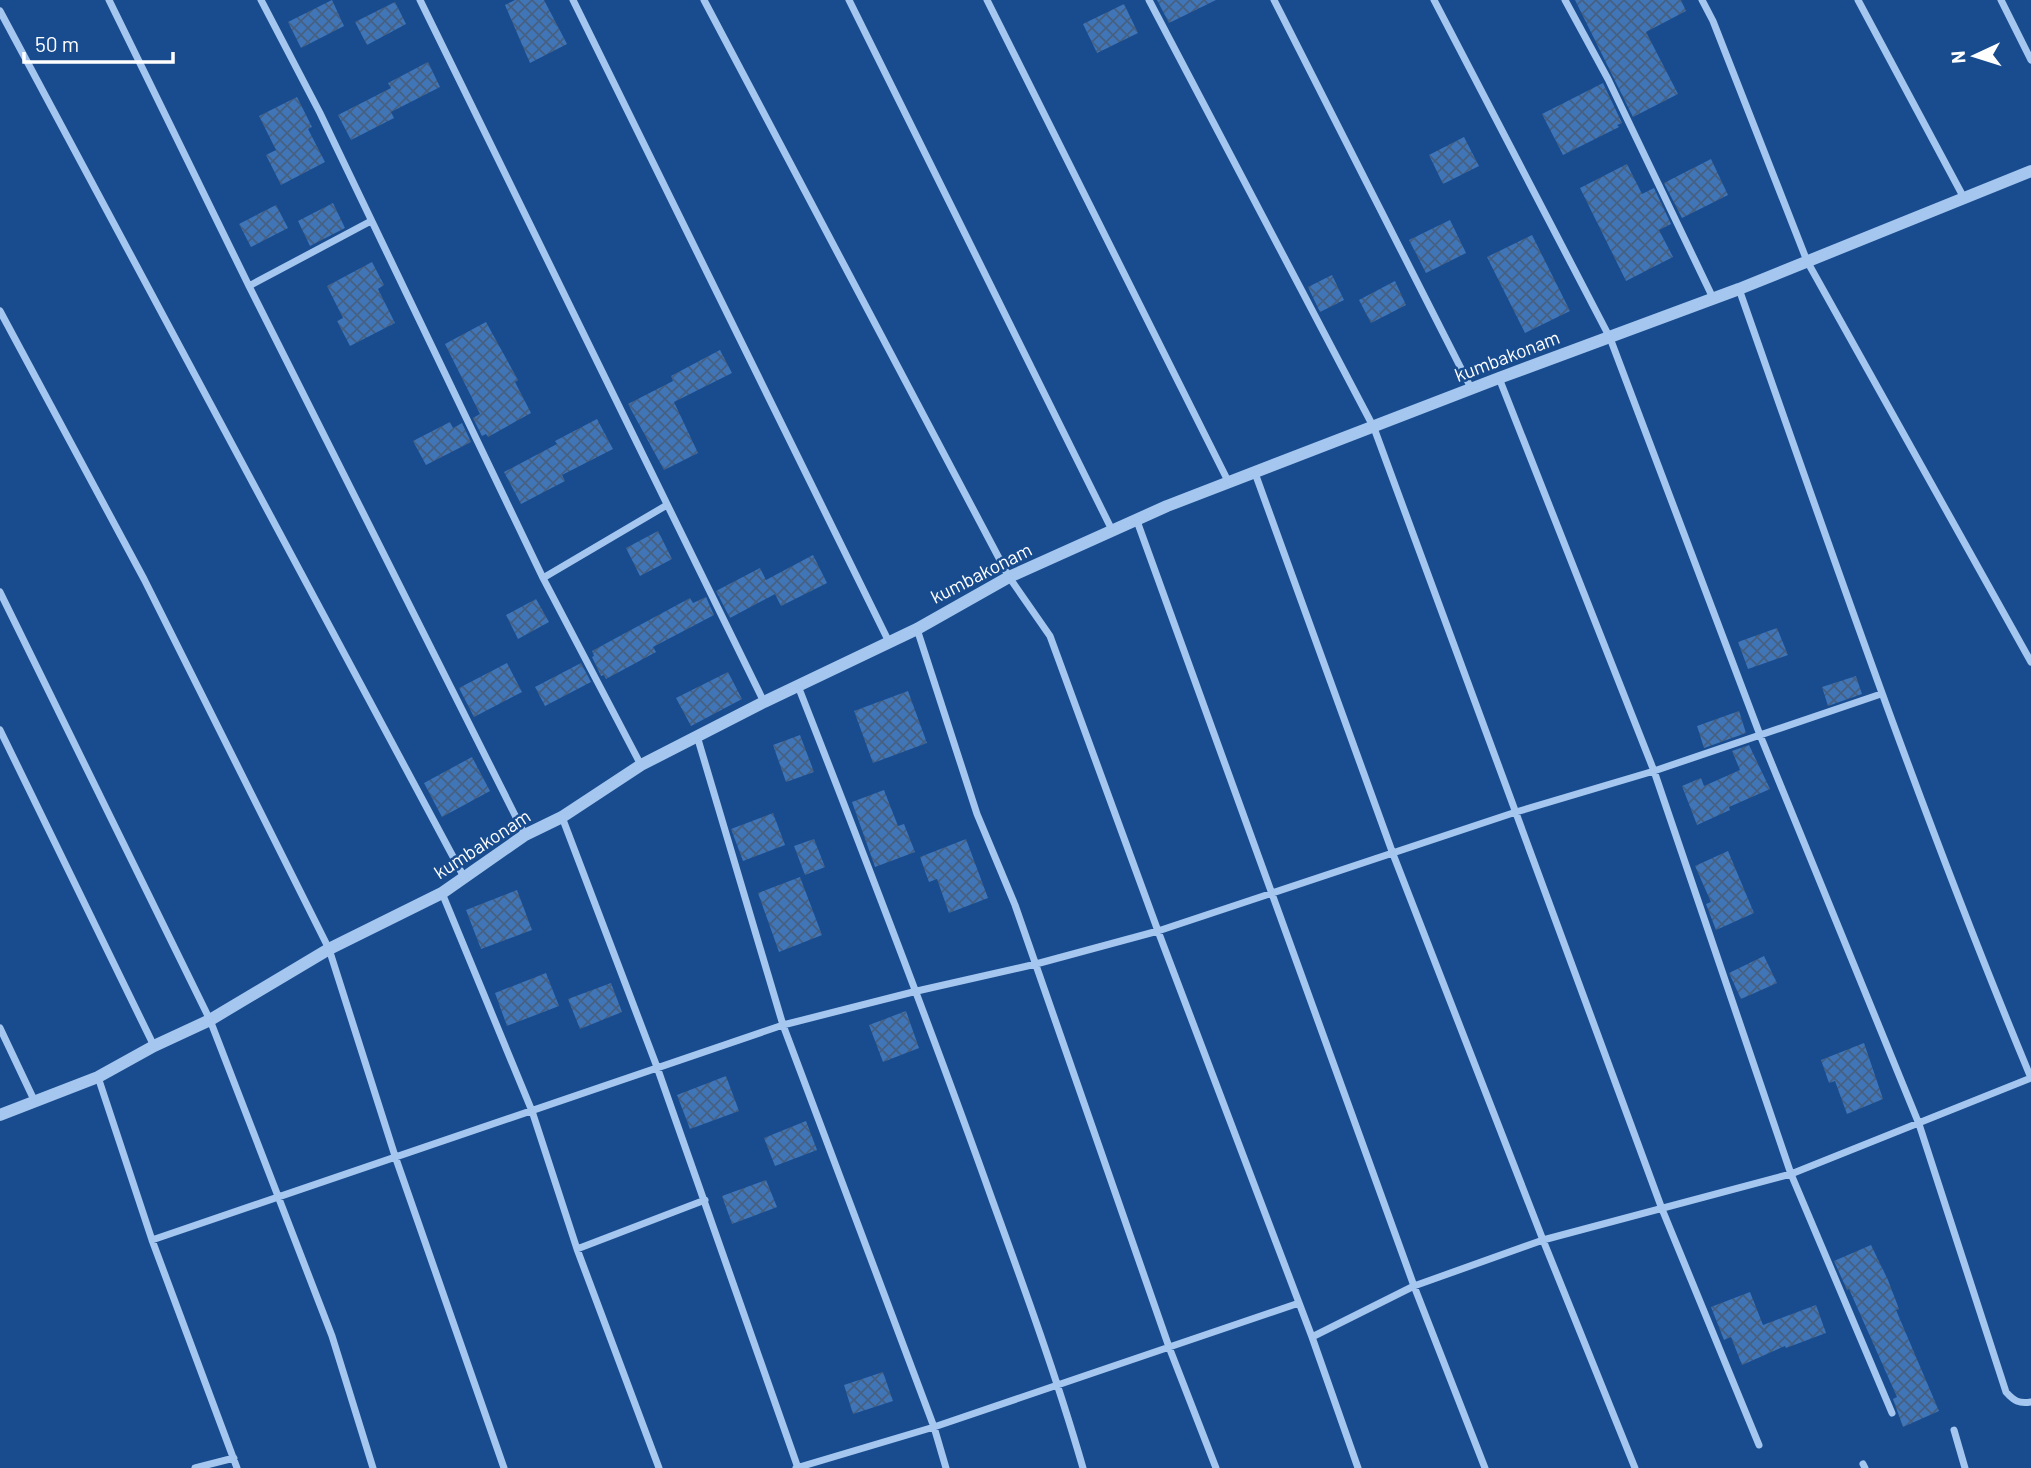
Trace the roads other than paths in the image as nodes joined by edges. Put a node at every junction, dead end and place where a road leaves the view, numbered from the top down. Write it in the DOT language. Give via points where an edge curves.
graph roads {
  1 [pos="109,0"];
  2 [pos="261,0"];
  3 [pos="420,0"];
  4 [pos="573,0"];
  5 [pos="704,0"];
  6 [pos="849,0"];
  7 [pos="988,0"];
  8 [pos="1149,0"];
  9 [pos="1274,0"];
  10 [pos="1434,0"];
  11 [pos="1566,0"];
  12 [pos="1702,0"];
  13 [pos="1858,0"];
  14 [pos="2001,0"];
  15 [pos="0,11"];
  16 [pos="2031,60"];
  17 [pos="2031,171"];
  18 [pos="1964,198"];
  19 [pos="371,221"];
  20 [pos="1807,261"];
  21 [pos="249,286"];
  22 [pos="1739,289"];
  23 [pos="1713,298"];
  24 [pos="0,311"];
  25 [pos="1610,338"];
  26 [pos="1499,378"];
  27 [pos="1472,390"];
  28 [pos="1374,428"];
  29 [pos="1255,473"];
  30 [pos="1229,483"];
  31 [pos="667,505"];
  32 [pos="1137,520"];
  33 [pos="1113,532"];
  34 [pos="543,578"];
  35 [pos="1009,578"];
  36 [pos="0,592"];
  37 [pos="917,629"];
  38 [pos="889,642"];
  39 [pos="2031,662"];
  40 [pos="798,686"];
  41 [pos="1881,694"];
  42 [pos="764,702"];
  43 [pos="0,730"];
  44 [pos="1760,735"];
  45 [pos="697,736"];
  46 [pos="640,765"];
  47 [pos="1654,771"];
  48 [pos="1516,812"];
  49 [pos="562,817"];
  50 [pos="525,835"];
  51 [pos="1393,854"];
  52 [pos="465,879"];
  53 [pos="1270,892"];
  54 [pos="442,893"];
  55 [pos="1158,931"];
  56 [pos="329,949"];
  57 [pos="1036,964"];
  58 [pos="917,991"];
  59 [pos="210,1020"];
  60 [pos="783,1025"];
  61 [pos="0,1028"];
  62 [pos="154,1046"];
  63 [pos="657,1067"];
  64 [pos="98,1077"];
  65 [pos="2031,1078"];
  66 [pos="35,1102"];
  67 [pos="532,1111"];
  68 [pos="0,1115"];
  69 [pos="1919,1124"];
  70 [pos="396,1156"];
  71 [pos="1791,1174"];
  72 [pos="279,1196"];
  73 [pos="705,1200"];
  74 [pos="1662,1209"];
  75 [pos="152,1240"];
  76 [pos="1543,1240"];
  77 [pos="577,1249"];
  78 [pos="1414,1286"];
  79 [pos="1299,1303"];
  80 [pos="1312,1337"];
  81 [pos="1169,1347"];
  82 [pos="1059,1385"];
  83 [pos="2031,1402"];
  84 [pos="1892,1413"];
  85 [pos="934,1427"];
  86 [pos="1954,1430"];
  87 [pos="1759,1445"];
  88 [pos="234,1458"];
  89 [pos="195,1468"];
  90 [pos="237,1468"];
  91 [pos="373,1468"];
  92 [pos="504,1468"];
  93 [pos="659,1468"];
  94 [pos="797,1468"];
  95 [pos="946,1468"];
  96 [pos="1083,1468"];
  97 [pos="1216,1468"];
  98 [pos="1358,1468"];
  99 [pos="1485,1468"];
  100 [pos="1635,1468"];
  101 [pos="1965,1468"];
  1 -- 21 [label="street"];
  2 -- 19 [label="street"];
  3 -- 31 [label="street"];
  4 -- 38 [label="street"];
  5 -- 35 [label="street"];
  6 -- 33 [label="street"];
  7 -- 30 [label="street"];
  8 -- 28 [label="street"];
  9 -- 27 [label="street"];
  10 -- 25 [label="street"];
  11 -- 23 [label="street"];
  12 -- 20 [label="street"];
  13 -- 18 [label="street"];
  14 -- 16 [label="street"];
  15 -- 52 [label="street"];
  17 -- 18 [label="street, kumbakonam"];
  18 -- 20 [label="street, kumbakonam"];
  19 -- 21 [label="street"];
  19 -- 34 [label="street"];
  20 -- 22 [label="street, kumbakonam"];
  20 -- 39 [label="street"];
  21 -- 50 [label="street"];
  22 -- 23 [label="street, kumbakonam"];
  22 -- 41 [label="street"];
  23 -- 25 [label="street, kumbakonam"];
  24 -- 56 [label="street" via="144,579"];
  25 -- 26 [label="street, kumbakonam"];
  25 -- 44 [label="street"];
  26 -- 27 [label="street, kumbakonam"];
  26 -- 47 [label="street"];
  27 -- 28 [label="street, kumbakonam"];
  28 -- 29 [label="street, kumbakonam"];
  28 -- 48 [label="street"];
  29 -- 30 [label="street, kumbakonam"];
  29 -- 51 [label="street"];
  30 -- 32 [label="street, kumbakonam"];
  31 -- 34 [label="street"];
  31 -- 42 [label="street"];
  32 -- 33 [label="street, kumbakonam"];
  32 -- 53 [label="street"];
  33 -- 35 [label="street, kumbakonam"];
  34 -- 46 [label="street"];
  35 -- 37 [label="street, kumbakonam"];
  35 -- 55 [label="street" via="1050,636"];
  36 -- 59 [label="street"];
  37 -- 38 [label="street, kumbakonam"];
  37 -- 57 [label="street" via="977,814"];
  38 -- 40 [label="street, kumbakonam"];
  40 -- 42 [label="street, kumbakonam"];
  40 -- 58 [label="street"];
  41 -- 44 [label="street"];
  41 -- 65 [label="street"];
  42 -- 45 [label="street, kumbakonam"];
  43 -- 62 [label="street"];
  44 -- 47 [label="street"];
  44 -- 69 [label="street"];
  45 -- 46 [label="street, kumbakonam"];
  45 -- 60 [label="street"];
  46 -- 49 [label="street, kumbakonam"];
  47 -- 48 [label="street"];
  47 -- 71 [label="street"];
  48 -- 51 [label="street"];
  48 -- 74 [label="street"];
  49 -- 50 [label="street, kumbakonam"];
  49 -- 63 [label="street"];
  50 -- 52 [label="street, kumbakonam"];
  51 -- 53 [label="street"];
  51 -- 76 [label="street"];
  52 -- 54 [label="street, kumbakonam"];
  53 -- 55 [label="street"];
  53 -- 78 [label="street"];
  54 -- 56 [label="street, kumbakonam"];
  54 -- 67 [label="street"];
  55 -- 57 [label="street"];
  55 -- 79 [label="street"];
  56 -- 59 [label="street, kumbakonam"];
  56 -- 70 [label="street"];
  57 -- 58 [label="street"];
  57 -- 81 [label="street"];
  58 -- 60 [label="street"];
  58 -- 82 [label="street"];
  59 -- 62 [label="street, kumbakonam"];
  59 -- 72 [label="street"];
  60 -- 63 [label="street"];
  60 -- 85 [label="street"];
  61 -- 66 [label="street"];
  62 -- 64 [label="street, kumbakonam"];
  63 -- 67 [label="street"];
  63 -- 73 [label="street"];
  64 -- 66 [label="street, kumbakonam"];
  64 -- 75 [label="street"];
  65 -- 69 [label="street"];
  66 -- 68 [label="street, kumbakonam"];
  67 -- 70 [label="street"];
  67 -- 77 [label="street"];
  69 -- 71 [label="street"];
  69 -- 83 [label="street" via="2006,1392 2014,1401"];
  70 -- 72 [label="street"];
  70 -- 92 [label="street"];
  71 -- 74 [label="street"];
  71 -- 84 [label="street"];
  72 -- 75 [label="street"];
  72 -- 91 [label="street" via="332,1336"];
  73 -- 77 [label="street"];
  73 -- 94 [label="street"];
  74 -- 76 [label="street"];
  74 -- 87 [label="street"];
  75 -- 88 [label="street"];
  76 -- 78 [label="street"];
  76 -- 100 [label="street"];
  77 -- 93 [label="street"];
  78 -- 80 [label="street"];
  78 -- 99 [label="street"];
  79 -- 80 [label="street"];
  79 -- 81 [label="street"];
  80 -- 98 [label="street"];
  81 -- 82 [label="street"];
  81 -- 97 [label="street"];
  82 -- 85 [label="street"];
  82 -- 96 [label="street"];
  85 -- 94 [label="street"];
  85 -- 95 [label="street"];
  86 -- 101 [label="street"];
  88 -- 89 [label="street"];
  88 -- 90 [label="street"];
}
